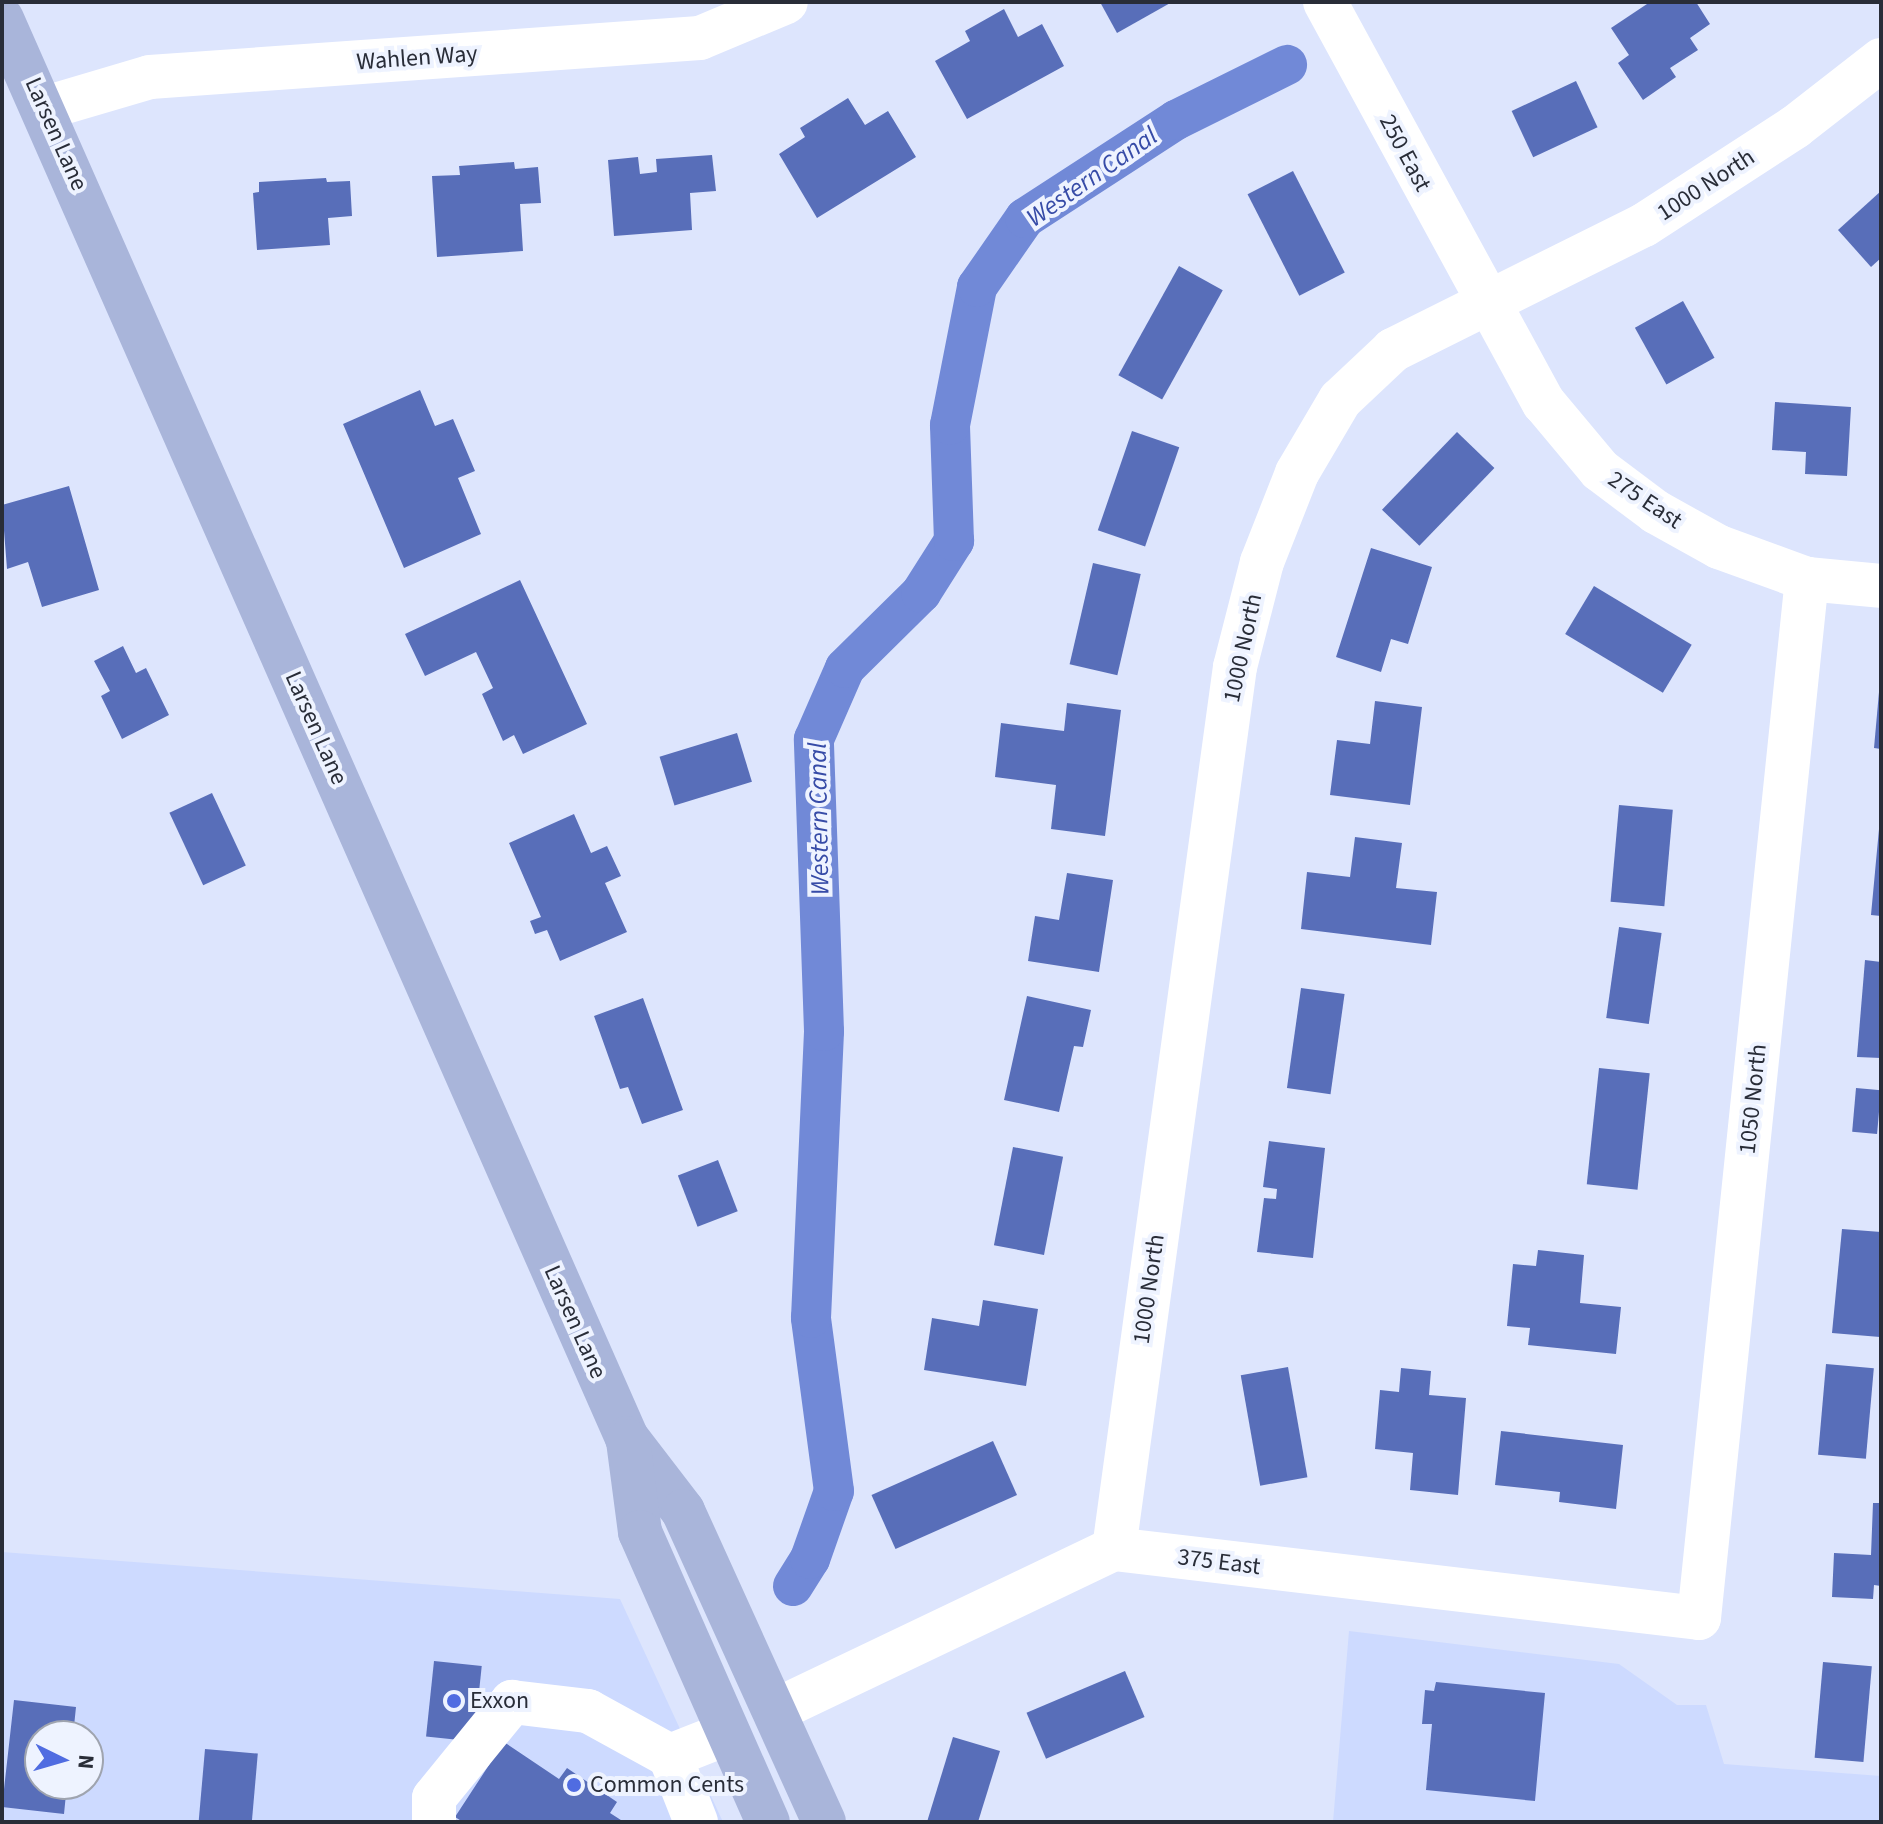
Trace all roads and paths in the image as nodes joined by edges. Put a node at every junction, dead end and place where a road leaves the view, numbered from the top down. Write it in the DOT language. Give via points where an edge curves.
graph roads {
  1 [pos="786,2"];
  2 [pos="1325,2"];
  3 [pos="2,19"];
  4 [pos="1881,60"];
  5 [pos="45,108"];
  6 [pos="1488,303"];
  7 [pos="1807,579"];
  8 [pos="1881,586"];
  9 [pos="627,1438"];
  10 [pos="1114,1549"];
  11 [pos="1699,1618"];
  12 [pos="774,1711"];
  13 [pos="728,1733"];
  14 [pos="670,1756"];
  15 [pos="434,1822"];
  16 [pos="696,1822"];
  17 [pos="768,1822"];
  18 [pos="824,1822"];
  1 -- 5 [label="street, Wahlen Way" via="700,38 150,77"];
  2 -- 6 [label="street, 250 East"];
  3 -- 5 [label="main road, Larsen Lane"];
  4 -- 6 [label="street, 1000 North" via="1795,127 1644,225"];
  5 -- 9 [label="main road, Larsen Lane"];
  6 -- 7 [label="street, 275 East" via="1544,403 1600,470 1656,512 1719,547"];
  6 -- 10 [label="street, 1000 North" via="1393,350 1340,400 1297,473 1262,562 1235,667"];
  7 -- 8 [label="street, 275 East"];
  7 -- 11 [label="street, 1050 North"];
  9 -- 12 [label="main road, Larsen Lane" via="683,1511"];
  9 -- 13 [label="main road, Larsen Lane" via="640,1532"];
  10 -- 11 [label="street, 375 East"];
  10 -- 12 [label="street"];
  12 -- 18 [label="main road, Larsen Lane"];
  13 -- 14 [label="street"];
  13 -- 17 [label="main road, Larsen Lane"];
  14 -- 15 [label="street" via="588,1711 512,1702 434,1798"];
  14 -- 16 [label="street"];
}
